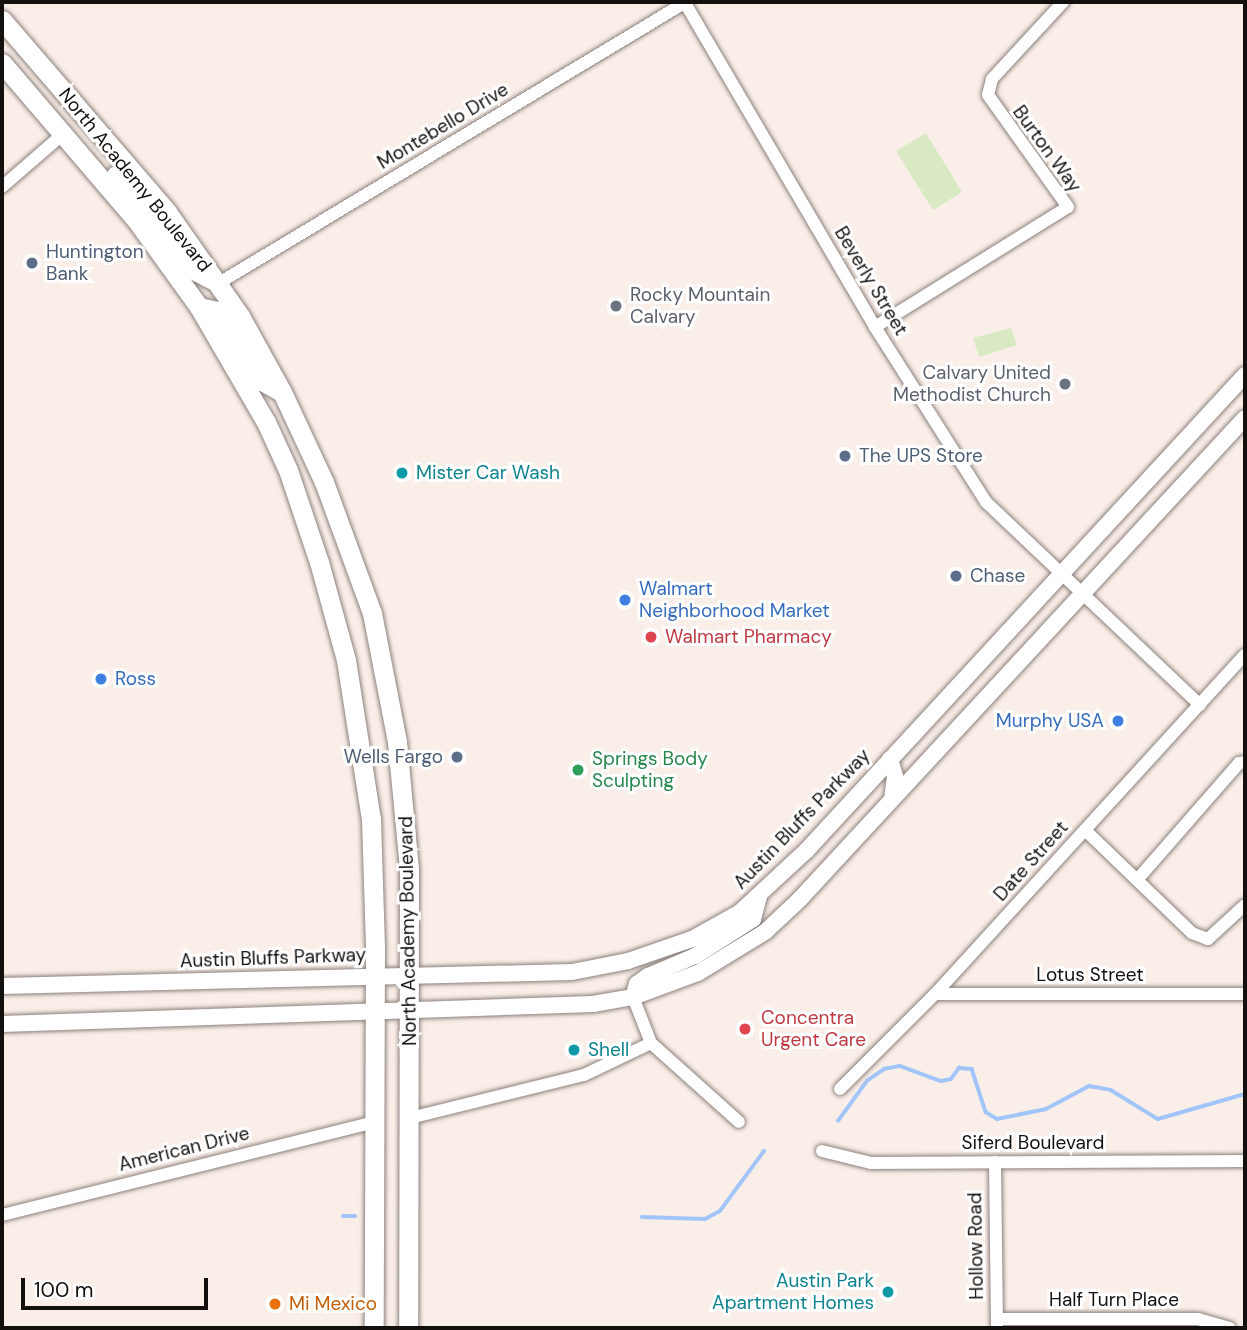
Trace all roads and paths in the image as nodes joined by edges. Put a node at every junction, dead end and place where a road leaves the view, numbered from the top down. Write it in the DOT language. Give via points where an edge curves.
graph roads {
  1 [pos="685,2"];
  2 [pos="1063,2"];
  3 [pos="2,20"];
  4 [pos="2,63"];
  5 [pos="36,103"];
  6 [pos="63,134"];
  7 [pos="2,187"];
  8 [pos="219,282"];
  9 [pos="199,307"];
  10 [pos="875,327"];
  11 [pos="1245,374"];
  12 [pos="282,391"];
  13 [pos="1245,418"];
  14 [pos="1062,574"];
  15 [pos="1084,594"];
  16 [pos="1245,655"];
  17 [pos="1200,705"];
  18 [pos="890,760"];
  19 [pos="1245,762"];
  20 [pos="892,799"];
  21 [pos="1085,830"];
  22 [pos="1137,880"];
  23 [pos="759,897"];
  24 [pos="1245,905"];
  25 [pos="375,975"];
  26 [pos="410,975"];
  27 [pos="2,986"];
  28 [pos="935,994"];
  29 [pos="1245,994"];
  30 [pos="633,997"];
  31 [pos="411,1011"];
  32 [pos="375,1013"];
  33 [pos="2,1024"];
  34 [pos="651,1043"];
  35 [pos="840,1089"];
  36 [pos="410,1118"];
  37 [pos="375,1122"];
  38 [pos="738,1122"];
  39 [pos="822,1151"];
  40 [pos="1245,1161"];
  41 [pos="995,1162"];
  42 [pos="2,1215"];
  43 [pos="997,1324"];
  44 [pos="374,1328"];
  45 [pos="408,1328"];
  46 [pos="1230,1328"];
  1 -- 8 [label="street, Montebello Drive"];
  1 -- 10 [label="street, Beverly Street"];
  2 -- 10 [label="street, Burton Way" via="992,79 988,95 1068,207"];
  3 -- 8 [label="highway, North Academy Boulevard" via="167,212"];
  4 -- 5 [label="highway, North Academy Boulevard"];
  5 -- 6 [label="highway, North Academy Boulevard"];
  5 -- 8 [label="highway" via="67,117 190,268"];
  6 -- 7 [label="street"];
  6 -- 9 [label="highway, North Academy Boulevard" via="137,221"];
  8 -- 12 [label="highway, North Academy Boulevard"];
  9 -- 12 [label="highway" via="218,311 260,380"];
  9 -- 25 [label="highway, North Academy Boulevard" via="288,470 333,610 365,773 374,873"];
  10 -- 14 [label="street, Beverly Street" via="986,502"];
  11 -- 14 [label="main road, Austin Bluffs Parkway"];
  12 -- 26 [label="highway, North Academy Boulevard" via="324,482 372,613 406,820"];
  13 -- 15 [label="main road"];
  14 -- 15 [label="street, Beverly Street"];
  14 -- 18 [label="main road, Austin Bluffs Parkway"];
  15 -- 17 [label="street, Beverly Street"];
  15 -- 20 [label="main road"];
  16 -- 17 [label="street, Date Street"];
  17 -- 21 [label="street, Date Street"];
  18 -- 20 [label="main road, Austin Bluffs Parkway" via="895,776"];
  18 -- 23 [label="main road, Austin Bluffs Parkway"];
  19 -- 22 [label="street" via="1239,763"];
  20 -- 30 [label="main road" via="765,932 698,973"];
  21 -- 22 [label="street"];
  21 -- 28 [label="street, Date Street"];
  22 -- 24 [label="street" via="1192,933 1208,939"];
  23 -- 26 [label="main road, Austin Bluffs Parkway" via="692,939 600,968"];
  23 -- 30 [label="main road" via="753,919 695,956 648,976 637,984"];
  25 -- 26 [label="main road, Austin Bluffs Parkway"];
  25 -- 27 [label="main road, Austin Bluffs Parkway"];
  25 -- 32 [label="highway, North Academy Boulevard"];
  26 -- 31 [label="highway, North Academy Boulevard"];
  28 -- 29 [label="street, Lotus Street"];
  28 -- 35 [label="street, Date Street"];
  30 -- 31 [label="main road" via="551,1007"];
  30 -- 34 [label="street"];
  31 -- 32 [label="main road"];
  31 -- 36 [label="highway, North Academy Boulevard"];
  32 -- 33 [label="main road"];
  32 -- 37 [label="highway, North Academy Boulevard"];
  34 -- 36 [label="street" via="584,1075"];
  34 -- 38 [label="street"];
  36 -- 45 [label="highway, North Academy Boulevard"];
  37 -- 42 [label="street, American Drive"];
  37 -- 44 [label="highway, North Academy Boulevard"];
  39 -- 41 [label="street, Siferd Boulevard" via="871,1163"];
  40 -- 41 [label="street, Siferd Boulevard"];
  41 -- 43 [label="street, Hollow Road"];
  43 -- 46 [label="street, Half Turn Place" via="1198,1319"];
}
